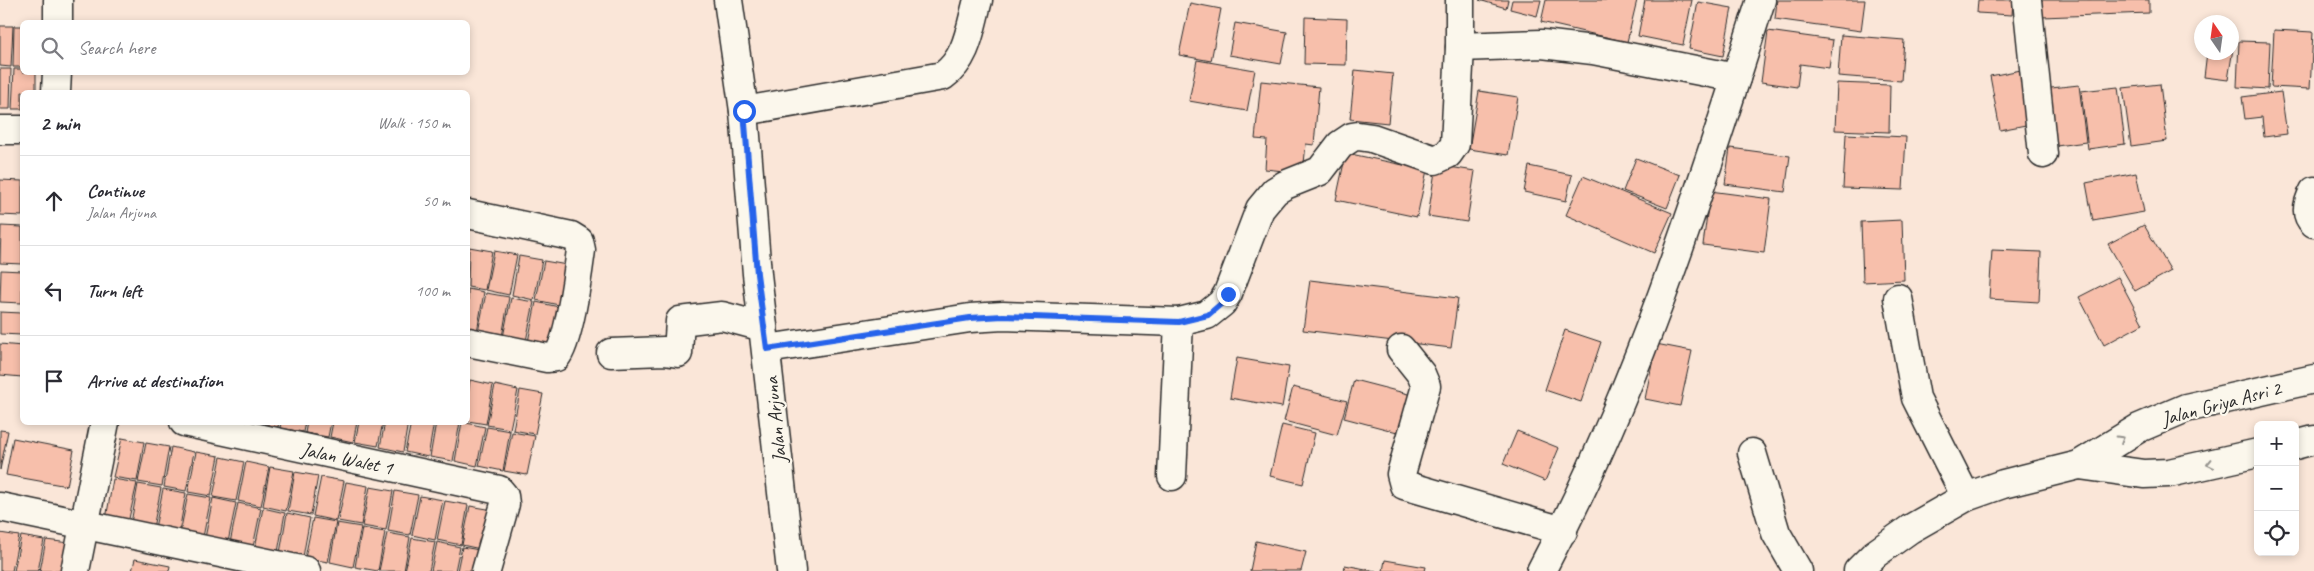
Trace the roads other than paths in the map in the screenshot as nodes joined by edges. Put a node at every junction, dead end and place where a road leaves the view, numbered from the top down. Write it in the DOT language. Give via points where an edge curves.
graph roads {
  1 [pos="58,0"];
  2 [pos="728,0"];
  3 [pos="978,0"];
  4 [pos="1460,0"];
  5 [pos="1761,0"];
  6 [pos="2027,0"];
  7 [pos="58,20"];
  8 [pos="1460,47"];
  9 [pos="57,75"];
  10 [pos="1736,78"];
  11 [pos="56,90"];
  12 [pos="744,111"];
  13 [pos="0,130"];
  14 [pos="20,130"];
  15 [pos="2043,154"];
  16 [pos="2314,191"];
  17 [pos="470,214"];
  18 [pos="2314,223"];
  19 [pos="1898,298"];
  20 [pos="1179,322"];
  21 [pos="765,338"];
  22 [pos="470,342"];
  23 [pos="1402,349"];
  24 [pos="611,354"];
  25 [pos="2314,379"];
  26 [pos="104,425"];
  27 [pos="198,425"];
  28 [pos="2314,440"];
  29 [pos="2299,444"];
  30 [pos="1752,453"];
  31 [pos="2254,454"];
  32 [pos="2079,464"];
  33 [pos="1172,476"];
  34 [pos="1966,497"];
  35 [pos="0,507"];
  36 [pos="85,524"];
  37 [pos="1563,531"];
  38 [pos="74,571"];
  39 [pos="306,571"];
  40 [pos="486,571"];
  41 [pos="791,571"];
  42 [pos="1541,571"];
  43 [pos="1798,571"];
  44 [pos="1858,571"];
  1 -- 7 [label="street"];
  2 -- 12 [label="street, Jalan Arjuna"];
  3 -- 12 [label="street" via="961,59 943,76"];
  4 -- 8 [label="street"];
  5 -- 10 [label="street"];
  6 -- 15 [label="street"];
  8 -- 10 [label="street" via="1551,45"];
  8 -- 20 [label="street" via="1455,144 1448,154 1434,160 1372,138 1358,136 1346,140 1320,171 1284,185 1260,209 1222,303 1208,315"];
  9 -- 11 [label="street"];
  10 -- 37 [label="street" via="1692,212 1607,438"];
  12 -- 21 [label="street, Jalan Arjuna"];
  13 -- 14 [label="street"];
  16 -- 18 [label="street" via="2307,210"];
  17 -- 22 [label="street" via="576,238 581,250 572,307 561,351 556,357"];
  19 -- 34 [label="street" via="1916,398"];
  20 -- 21 [label="street" via="987,317"];
  20 -- 33 [label="street"];
  21 -- 24 [label="street" via="722,316 680,321 678,353"];
  21 -- 41 [label="street, Jalan Arjuna"];
  23 -- 37 [label="street" via="1426,386 1401,474 1404,485"];
  32 -- 25 [label="street, Jalan Griya Asri 2, one-way" via="2139,428 2186,408"];
  26 -- 36 [label="street"];
  27 -- 40 [label="street, Jalan Walet 1" via="499,490 505,499"];
  28 -- 29 [label="street"];
  30 -- 43 [label="street" via="1776,533"];
  31 -- 32 [label="street, Jalan Griya Asri 2, one-way" via="2169,473 2144,474"];
  32 -- 34 [label="street, Jalan Griya Asri 2"];
  34 -- 44 [label="street, Jalan Griya Asri 2" via="1910,529 1875,554"];
  35 -- 36 [label="street"];
  36 -- 38 [label="street"];
  36 -- 39 [label="street"];
  37 -- 42 [label="street"];
}
